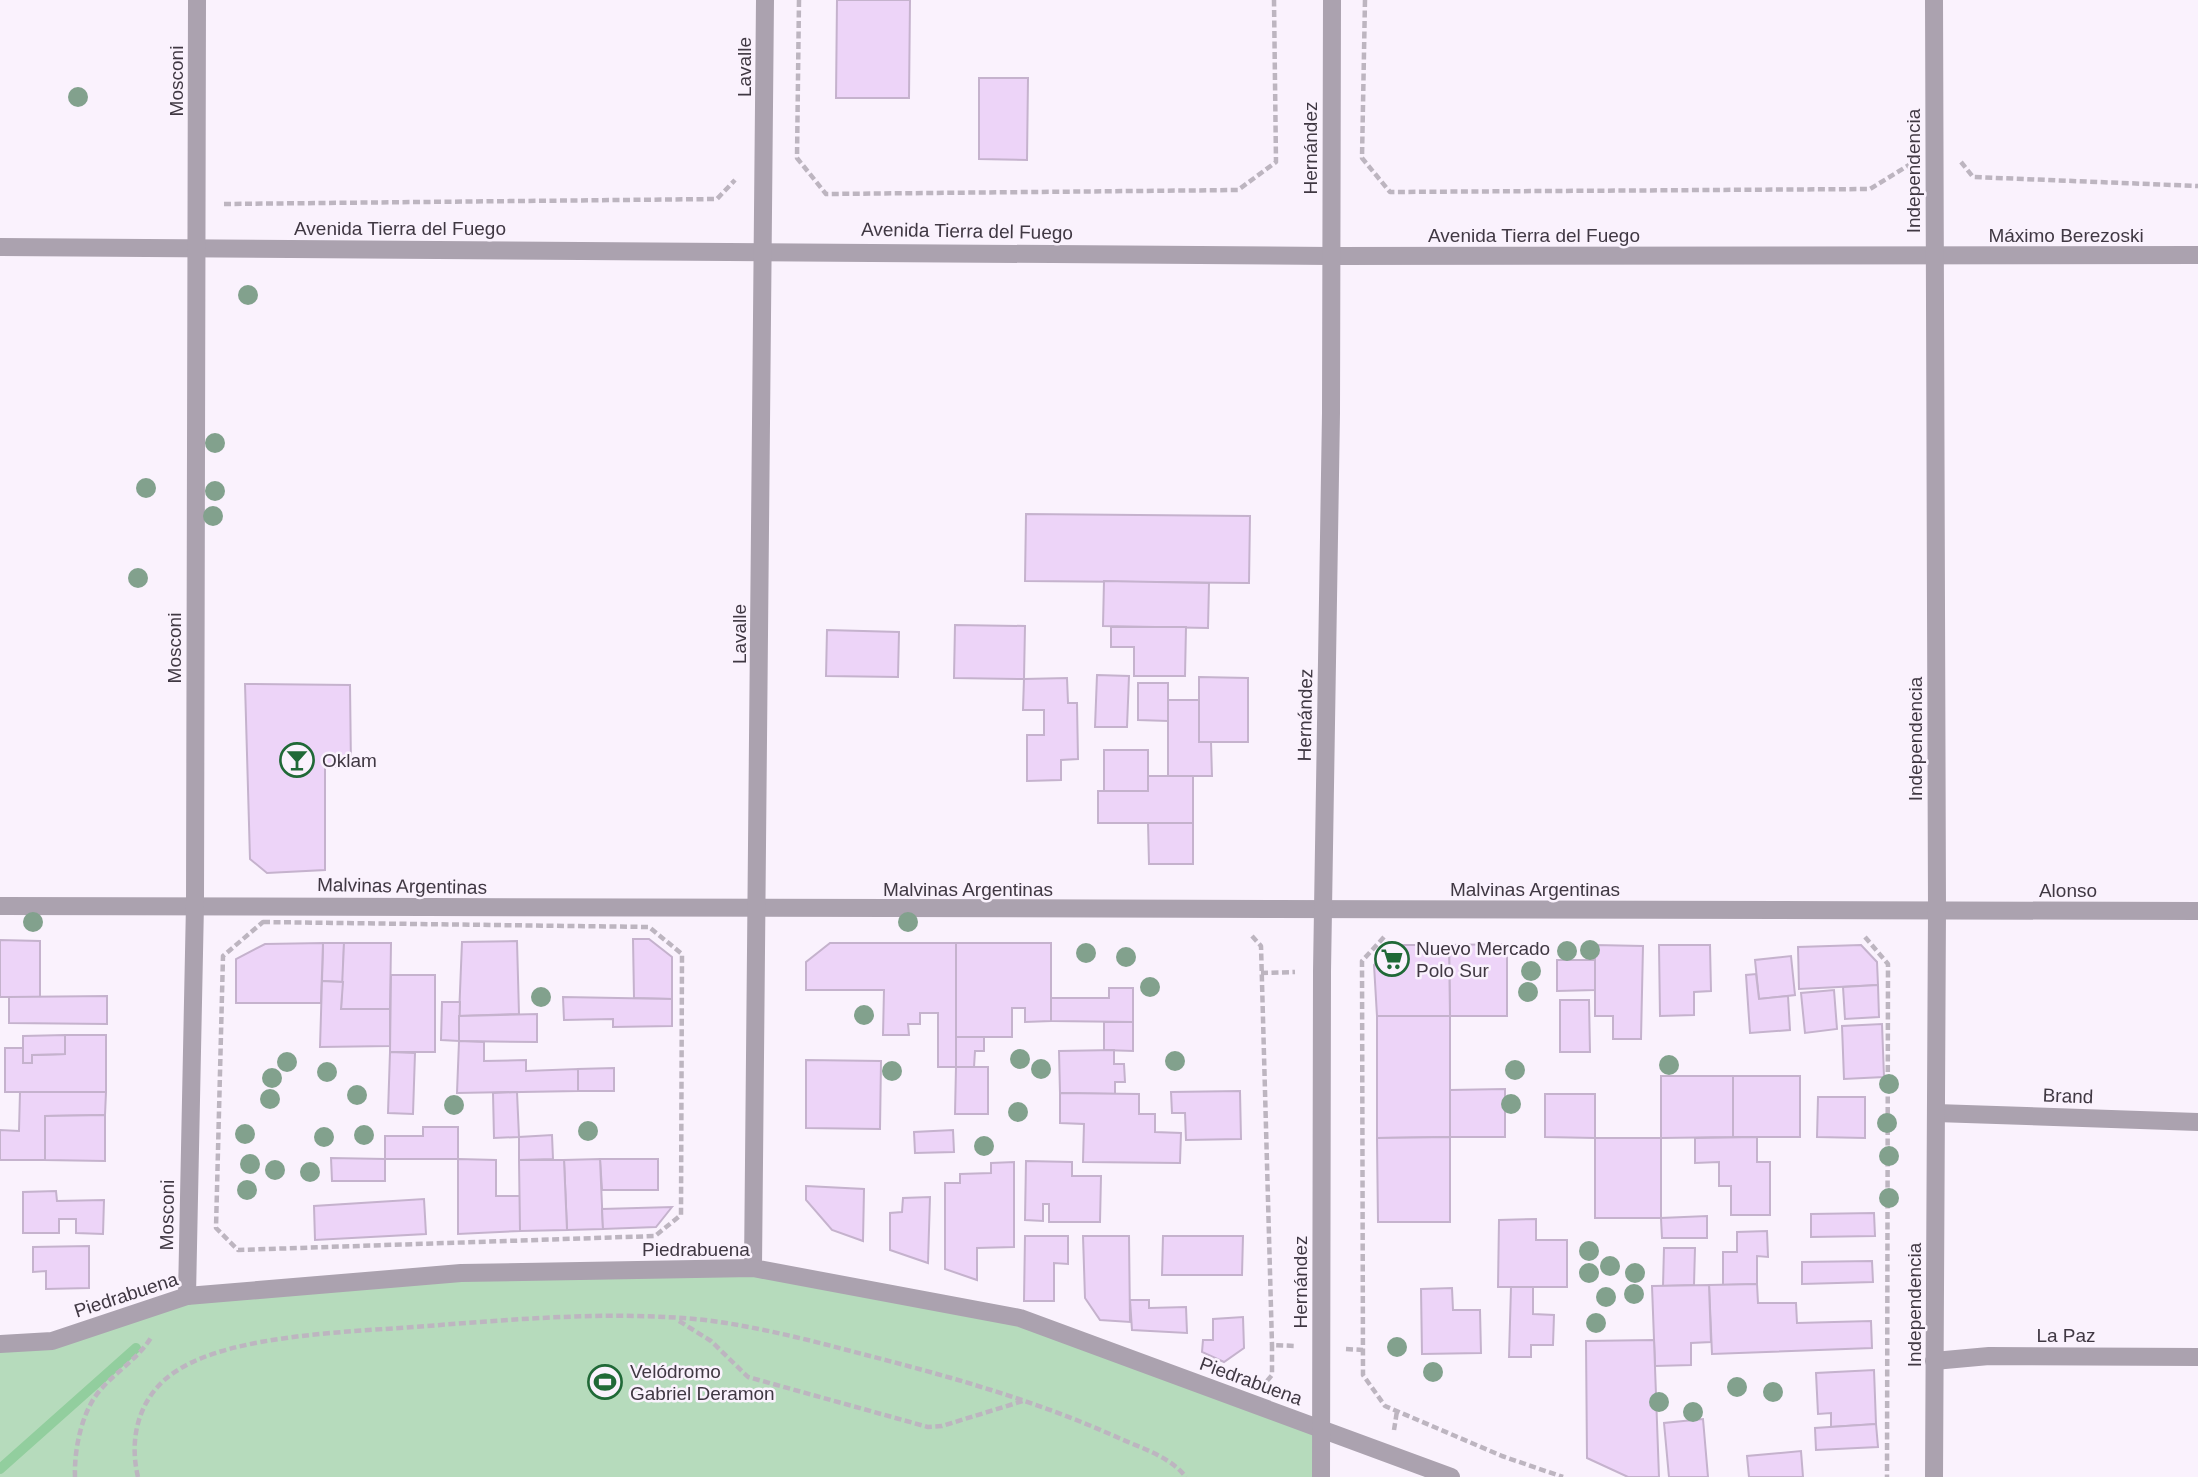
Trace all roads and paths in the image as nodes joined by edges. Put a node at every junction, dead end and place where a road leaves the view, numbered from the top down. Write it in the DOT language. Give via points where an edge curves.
graph roads {
  1 [pos="197,0"];
  2 [pos="765,0"];
  3 [pos="799,0"];
  4 [pos="1274,0"];
  5 [pos="1332,0"];
  6 [pos="1365,0"];
  7 [pos="1934,0"];
  8 [pos="1909,152"];
  9 [pos="1958,159"];
  10 [pos="743,171"];
  11 [pos="2198,186"];
  12 [pos="215,205"];
  13 [pos="0,247"];
  14 [pos="196,249"];
  15 [pos="763,250"];
  16 [pos="2198,255"];
  17 [pos="1331,256"];
  18 [pos="1934,257"];
  19 [pos="195,904"];
  20 [pos="0,906"];
  21 [pos="758,910"];
  22 [pos="1323,910"];
  23 [pos="1937,910"];
  24 [pos="2198,911"];
  25 [pos="1244,927"];
  26 [pos="1387,935"];
  27 [pos="1853,937"];
  28 [pos="1936,1113"];
  29 [pos="2198,1122"];
  30 [pos="237,1250"];
  31 [pos="753,1268"];
  32 [pos="187,1296"];
  33 [pos="670,1318"];
  34 [pos="155,1330"];
  35 [pos="0,1344"];
  36 [pos="1272,1345"];
  37 [pos="1321,1348"];
  38 [pos="1363,1350"];
  39 [pos="2198,1357"];
  40 [pos="1934,1361"];
  41 [pos="1258,1390"];
  42 [pos="1024,1401"];
  43 [pos="1321,1430"];
  44 [pos="75,1477"];
  45 [pos="138,1477"];
  46 [pos="1186,1477"];
  47 [pos="1321,1477"];
  48 [pos="1451,1477"];
  49 [pos="1563,1477"];
  50 [pos="1887,1477"];
  51 [pos="1934,1477"];
  1 -- 14 [label="street, Mosconi"];
  2 -- 15 [label="street, Lavalle"];
  3 -- 4 [label="path" via="797,158 826,194 1238,190 1276,162"];
  5 -- 17 [label="street, Hernández"];
  6 -- 8 [label="path" via="1362,158 1390,192 1871,190 1909,166"];
  7 -- 18 [label="street, Independencia"];
  9 -- 11 [label="path" via="1973,177"];
  10 -- 12 [label="path" via="717,199"];
  13 -- 14 [label="street, Avenida Tierra del Fuego"];
  14 -- 15 [label="street, Avenida Tierra del Fuego"];
  14 -- 19 [label="street, Mosconi"];
  15 -- 17 [label="street, Avenida Tierra del Fuego"];
  15 -- 21 [label="street, Lavalle"];
  16 -- 18 [label="street, Máximo Berezoski"];
  17 -- 18 [label="street, Avenida Tierra del Fuego"];
  17 -- 22 [label="street, Hernández"];
  18 -- 23 [label="street, Independencia"];
  19 -- 20 [label="street, Malvinas Argentinas"];
  19 -- 21 [label="street, Malvinas Argentinas"];
  19 -- 32 [label="street, Mosconi"];
  21 -- 22 [label="street, Malvinas Argentinas"];
  21 -- 31 [label="street, Lavalle"];
  22 -- 23 [label="street, Malvinas Argentinas"];
  22 -- 37 [label="street, Hernández"];
  23 -- 24 [label="street, Alonso"];
  23 -- 28 [label="street, Independencia"];
  25 -- 36 [label="path" via="1261,946"];
  26 -- 38 [label="path" via="1362,961"];
  27 -- 50 [label="path" via="1867,937 1888,964"];
  28 -- 29 [label="street, Brand"];
  28 -- 40 [label="street, Independencia"];
  30 -- 30 [label="path" via="216,1228 223,956 263,922 649,927 682,954 681,1215 655,1236"];
  31 -- 32 [label="street, Piedrabuena" via="461,1273"];
  31 -- 43 [label="street, Piedrabuena" via="1020,1318"];
  32 -- 35 [label="street, Piedrabuena" via="52,1341"];
  33 -- 42 [label="path" via="778,1332"];
  33 -- 42 [label="path" via="711,1341 748,1377 928,1427"];
  33 -- 45 [label="path" via="558,1317 340,1333 277,1340 211,1355 177,1370 152,1394 134,1439"];
  34 -- 44 [label="path" via="148,1343 100,1390 84,1420"];
  36 -- 37 [label="path"];
  36 -- 41 [label="path" via="1272,1375"];
  37 -- 38 [label="path"];
  37 -- 43 [label="street, Hernández"];
  38 -- 49 [label="path" via="1363,1375 1385,1406"];
  39 -- 40 [label="street, La Paz" via="1989,1356"];
  40 -- 51 [label="street, Independencia"];
  42 -- 46 [label="path" via="1162,1457"];
  43 -- 47 [label="street, Hernández"];
  43 -- 48 [label="street, Piedrabuena"];
}
